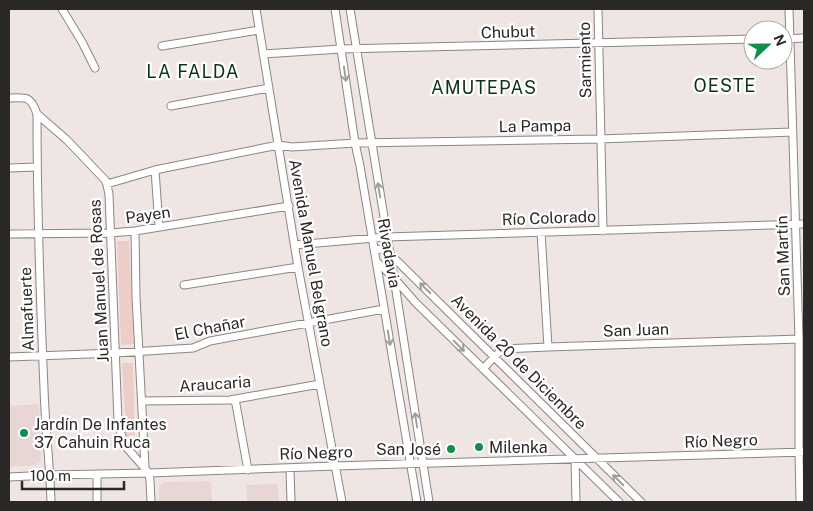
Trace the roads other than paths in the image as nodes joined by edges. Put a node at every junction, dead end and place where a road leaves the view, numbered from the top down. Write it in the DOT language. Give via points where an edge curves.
graph roads {
  1 [pos="62,9"];
  2 [pos="256,9"];
  3 [pos="335,9"];
  4 [pos="350,9"];
  5 [pos="598,9"];
  6 [pos="259,30"];
  7 [pos="743,39"];
  8 [pos="599,43"];
  9 [pos="162,46"];
  10 [pos="341,49"];
  11 [pos="356,49"];
  12 [pos="263,54"];
  13 [pos="95,68"];
  14 [pos="789,70"];
  15 [pos="268,88"];
  16 [pos="9,98"];
  17 [pos="171,106"];
  18 [pos="37,114"];
  19 [pos="792,132"];
  20 [pos="600,139"];
  21 [pos="355,143"];
  22 [pos="371,143"];
  23 [pos="278,145"];
  24 [pos="37,167"];
  25 [pos="9,168"];
  26 [pos="155,170"];
  27 [pos="107,184"];
  28 [pos="289,206"];
  29 [pos="795,224"];
  30 [pos="804,224"];
  31 [pos="159,228"];
  32 [pos="135,231"];
  33 [pos="603,231"];
  34 [pos="542,232"];
  35 [pos="38,233"];
  36 [pos="110,233"];
  37 [pos="9,234"];
  38 [pos="386,237"];
  39 [pos="372,238"];
  40 [pos="296,245"];
  41 [pos="375,252"];
  42 [pos="389,252"];
  43 [pos="376,261"];
  44 [pos="298,267"];
  45 [pos="394,278"];
  46 [pos="184,285"];
  47 [pos="384,309"];
  48 [pos="309,322"];
  49 [pos="799,339"];
  50 [pos="548,347"];
  51 [pos="139,352"];
  52 [pos="116,353"];
  53 [pos="43,356"];
  54 [pos="9,357"];
  55 [pos="494,357"];
  56 [pos="483,369"];
  57 [pos="320,384"];
  58 [pos="235,399"];
  59 [pos="142,401"];
  60 [pos="802,452"];
  61 [pos="596,458"];
  62 [pos="575,459"];
  63 [pos="423,463"];
  64 [pos="410,464"];
  65 [pos="335,466"];
  66 [pos="290,468"];
  67 [pos="147,470"];
  68 [pos="248,470"];
  69 [pos="97,474"];
  70 [pos="50,475"];
  71 [pos="9,477"];
  72 [pos="51,502"];
  73 [pos="97,502"];
  74 [pos="151,502"];
  75 [pos="291,502"];
  76 [pos="342,502"];
  77 [pos="417,502"];
  78 [pos="429,502"];
  79 [pos="576,502"];
  80 [pos="619,502"];
  81 [pos="641,502"];
  82 [pos="800,502"];
  1 -- 13 [label="street"];
  2 -- 6 [label="street, Avenida Manuel Belgrano"];
  3 -- 10 [label="street, Rivadavia"];
  4 -- 11 [label="street, Rivadavia"];
  5 -- 8 [label="street, Sarmiento"];
  6 -- 9 [label="street"];
  6 -- 12 [label="street, Avenida Manuel Belgrano"];
  7 -- 8 [label="street, Chubut"];
  8 -- 11 [label="street, Chubut"];
  8 -- 20 [label="street, Sarmiento"];
  10 -- 11 [label="street, Chubut"];
  10 -- 12 [label="street, Chubut"];
  10 -- 21 [label="street, Rivadavia, one-way"];
  11 -- 22 [label="street, Rivadavia"];
  12 -- 15 [label="street, Avenida Manuel Belgrano"];
  14 -- 19 [label="street, San Martín"];
  15 -- 17 [label="street"];
  15 -- 23 [label="street, Avenida Manuel Belgrano"];
  16 -- 18 [label="street, Juan Manuel de Rosas" via="29,98"];
  18 -- 24 [label="street, Almafuerte"];
  18 -- 27 [label="street, Juan Manuel de Rosas" via="68,140"];
  19 -- 20 [label="street, La Pampa"];
  19 -- 29 [label="street, San Martín"];
  20 -- 22 [label="street, La Pampa"];
  20 -- 33 [label="street, Sarmiento"];
  21 -- 22 [label="street, La Pampa"];
  21 -- 23 [label="street, La Pampa"];
  21 -- 39 [label="street, Rivadavia"];
  38 -- 22 [label="street, Rivadavia, one-way"];
  23 -- 26 [label="street, La Pampa"];
  23 -- 28 [label="street, Avenida Manuel Belgrano"];
  24 -- 25 [label="street"];
  24 -- 35 [label="street, Almafuerte"];
  26 -- 27 [label="street, La Pampa"];
  26 -- 31 [label="street"];
  27 -- 36 [label="street, Juan Manuel de Rosas"];
  28 -- 31 [label="street, Payen"];
  28 -- 40 [label="street, Avenida Manuel Belgrano"];
  29 -- 30 [label="street, Río Colorado"];
  29 -- 33 [label="street, Río Colorado"];
  29 -- 49 [label="street, San Martín"];
  31 -- 32 [label="street, Payen"];
  32 -- 36 [label="street, Payen"];
  32 -- 51 [label="street"];
  33 -- 34 [label="street, Río Colorado"];
  34 -- 38 [label="street, Río Colorado"];
  34 -- 50 [label="street"];
  35 -- 36 [label="street, Payen"];
  35 -- 37 [label="street, Payen"];
  35 -- 53 [label="street, Almafuerte"];
  36 -- 52 [label="street, Juan Manuel de Rosas"];
  38 -- 39 [label="street, Río Colorado"];
  38 -- 42 [label="street, Rivadavia"];
  39 -- 40 [label="street, Río Colorado"];
  39 -- 41 [label="street, Rivadavia"];
  40 -- 44 [label="street, Avenida Manuel Belgrano"];
  41 -- 42 [label="street" via="381,249"];
  41 -- 43 [label="street, Rivadavia"];
  42 -- 45 [label="street, Rivadavia"];
  55 -- 42 [label="street, Avenida 20 de Diciembre, one-way"];
  43 -- 45 [label="street, Avenida 20 de Diciembre"];
  43 -- 47 [label="street, Rivadavia"];
  44 -- 46 [label="street"];
  44 -- 48 [label="street, Avenida Manuel Belgrano"];
  45 -- 56 [label="street, Avenida 20 de Diciembre, one-way"];
  63 -- 45 [label="street, Rivadavia, one-way"];
  47 -- 48 [label="street, El Chañar"];
  47 -- 64 [label="street, Rivadavia, one-way"];
  48 -- 51 [label="street, El Chañar" via="193,348"];
  48 -- 57 [label="street, Avenida Manuel Belgrano"];
  49 -- 50 [label="street, San Juan"];
  49 -- 60 [label="street, San Martín"];
  50 -- 55 [label="street, San Juan" via="503,349"];
  51 -- 52 [label="street, El Chañar"];
  51 -- 59 [label="street"];
  52 -- 53 [label="street, El Chañar"];
  52 -- 67 [label="street, Juan Manuel de Rosas" via="121,434 127,448"];
  53 -- 54 [label="street, El Chañar"];
  53 -- 70 [label="street, Almafuerte"];
  55 -- 56 [label="street, San Juan"];
  55 -- 61 [label="street, Avenida 20 de Diciembre"];
  56 -- 62 [label="street, Avenida 20 de Diciembre"];
  57 -- 58 [label="street, Araucaria"];
  57 -- 65 [label="street, Avenida Manuel Belgrano"];
  58 -- 59 [label="street, Araucaria"];
  58 -- 68 [label="street"];
  59 -- 67 [label="street"];
  60 -- 61 [label="street, Río Negro"];
  60 -- 82 [label="street, San Martín"];
  61 -- 62 [label="street, Río Negro"];
  81 -- 61 [label="street, Avenida 20 de Diciembre, one-way"];
  62 -- 63 [label="street, Río Negro"];
  62 -- 79 [label="street"];
  62 -- 80 [label="street, Avenida 20 de Diciembre"];
  63 -- 64 [label="street, Río Negro"];
  63 -- 78 [label="street, Rivadavia"];
  64 -- 65 [label="street, Río Negro"];
  64 -- 77 [label="street, Rivadavia"];
  65 -- 66 [label="street, Río Negro"];
  65 -- 76 [label="street, Avenida Manuel Belgrano"];
  66 -- 68 [label="street, Río Negro"];
  66 -- 75 [label="street"];
  67 -- 68 [label="street, Río Negro"];
  67 -- 69 [label="street, Río Negro"];
  67 -- 74 [label="street"];
  69 -- 70 [label="street, Río Negro"];
  69 -- 73 [label="street"];
  70 -- 71 [label="street, Río Negro"];
  70 -- 72 [label="street, Almafuerte"];
}
